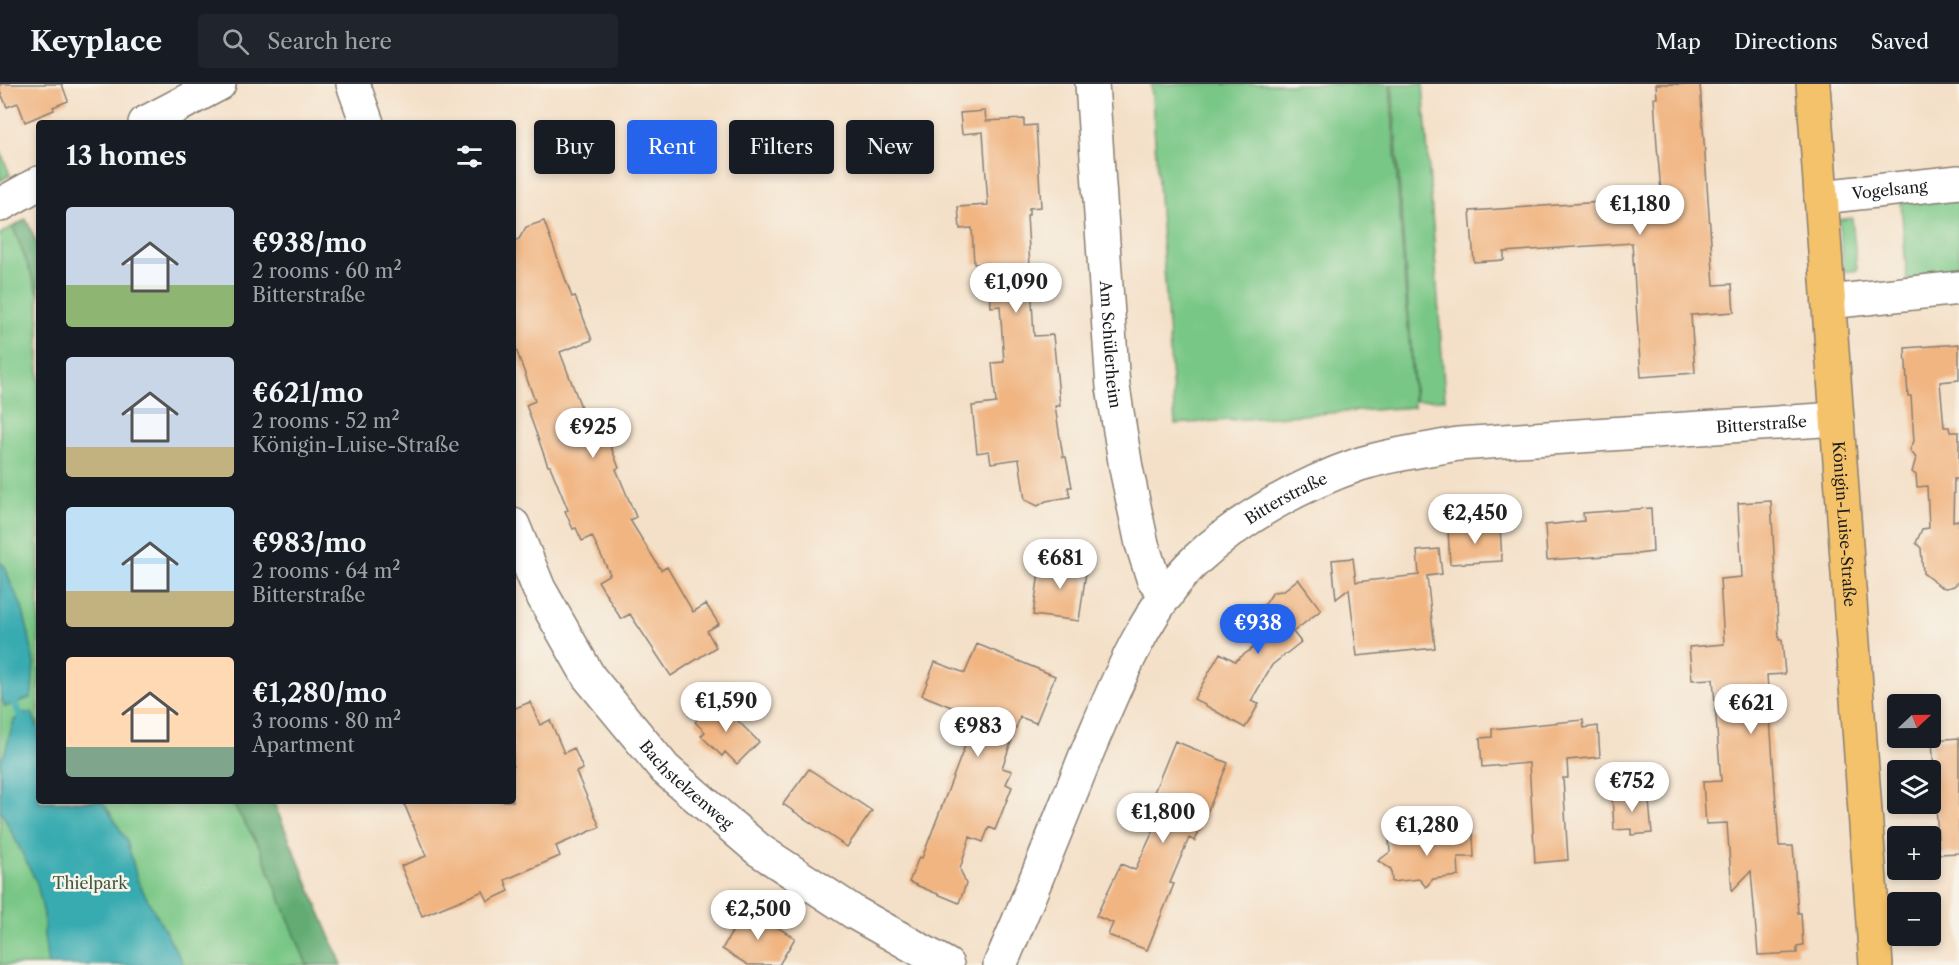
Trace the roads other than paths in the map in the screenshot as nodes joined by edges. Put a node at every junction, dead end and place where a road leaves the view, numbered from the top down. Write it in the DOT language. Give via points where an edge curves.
graph roads {
  1 [pos="219,84"];
  2 [pos="353,84"];
  3 [pos="1092,84"];
  4 [pos="1813,84"];
  5 [pos="151,120"];
  6 [pos="366,120"];
  7 [pos="1959,182"];
  8 [pos="36,185"];
  9 [pos="1821,197"];
  10 [pos="0,204"];
  11 [pos="1959,288"];
  12 [pos="1829,302"];
  13 [pos="1837,419"];
  14 [pos="516,533"];
  15 [pos="1167,595"];
  16 [pos="947,965"];
  17 [pos="1000,965"];
  18 [pos="1876,965"];
  1 -- 5 [label="street"];
  2 -- 6 [label="street"];
  3 -- 15 [label="street, Am Schülerheim" via="1113,387 1142,544 1153,578"];
  4 -- 9 [label="main road, Königin-Luise-Straße"];
  7 -- 9 [label="street, Vogelsang"];
  8 -- 10 [label="street"];
  9 -- 12 [label="main road, Königin-Luise-Straße"];
  11 -- 12 [label="street"];
  12 -- 13 [label="main road, Königin-Luise-Straße"];
  13 -- 15 [label="street, Bitterstraße" via="1458,444 1362,464 1275,503 1239,527 1196,559"];
  13 -- 18 [label="main road, Königin-Luise-Straße"];
  14 -- 16 [label="street, Bachstelzenweg" via="538,589 589,677 665,769 759,850 855,913"];
  15 -- 17 [label="street, Bitterstraße" via="1115,686"];
}
